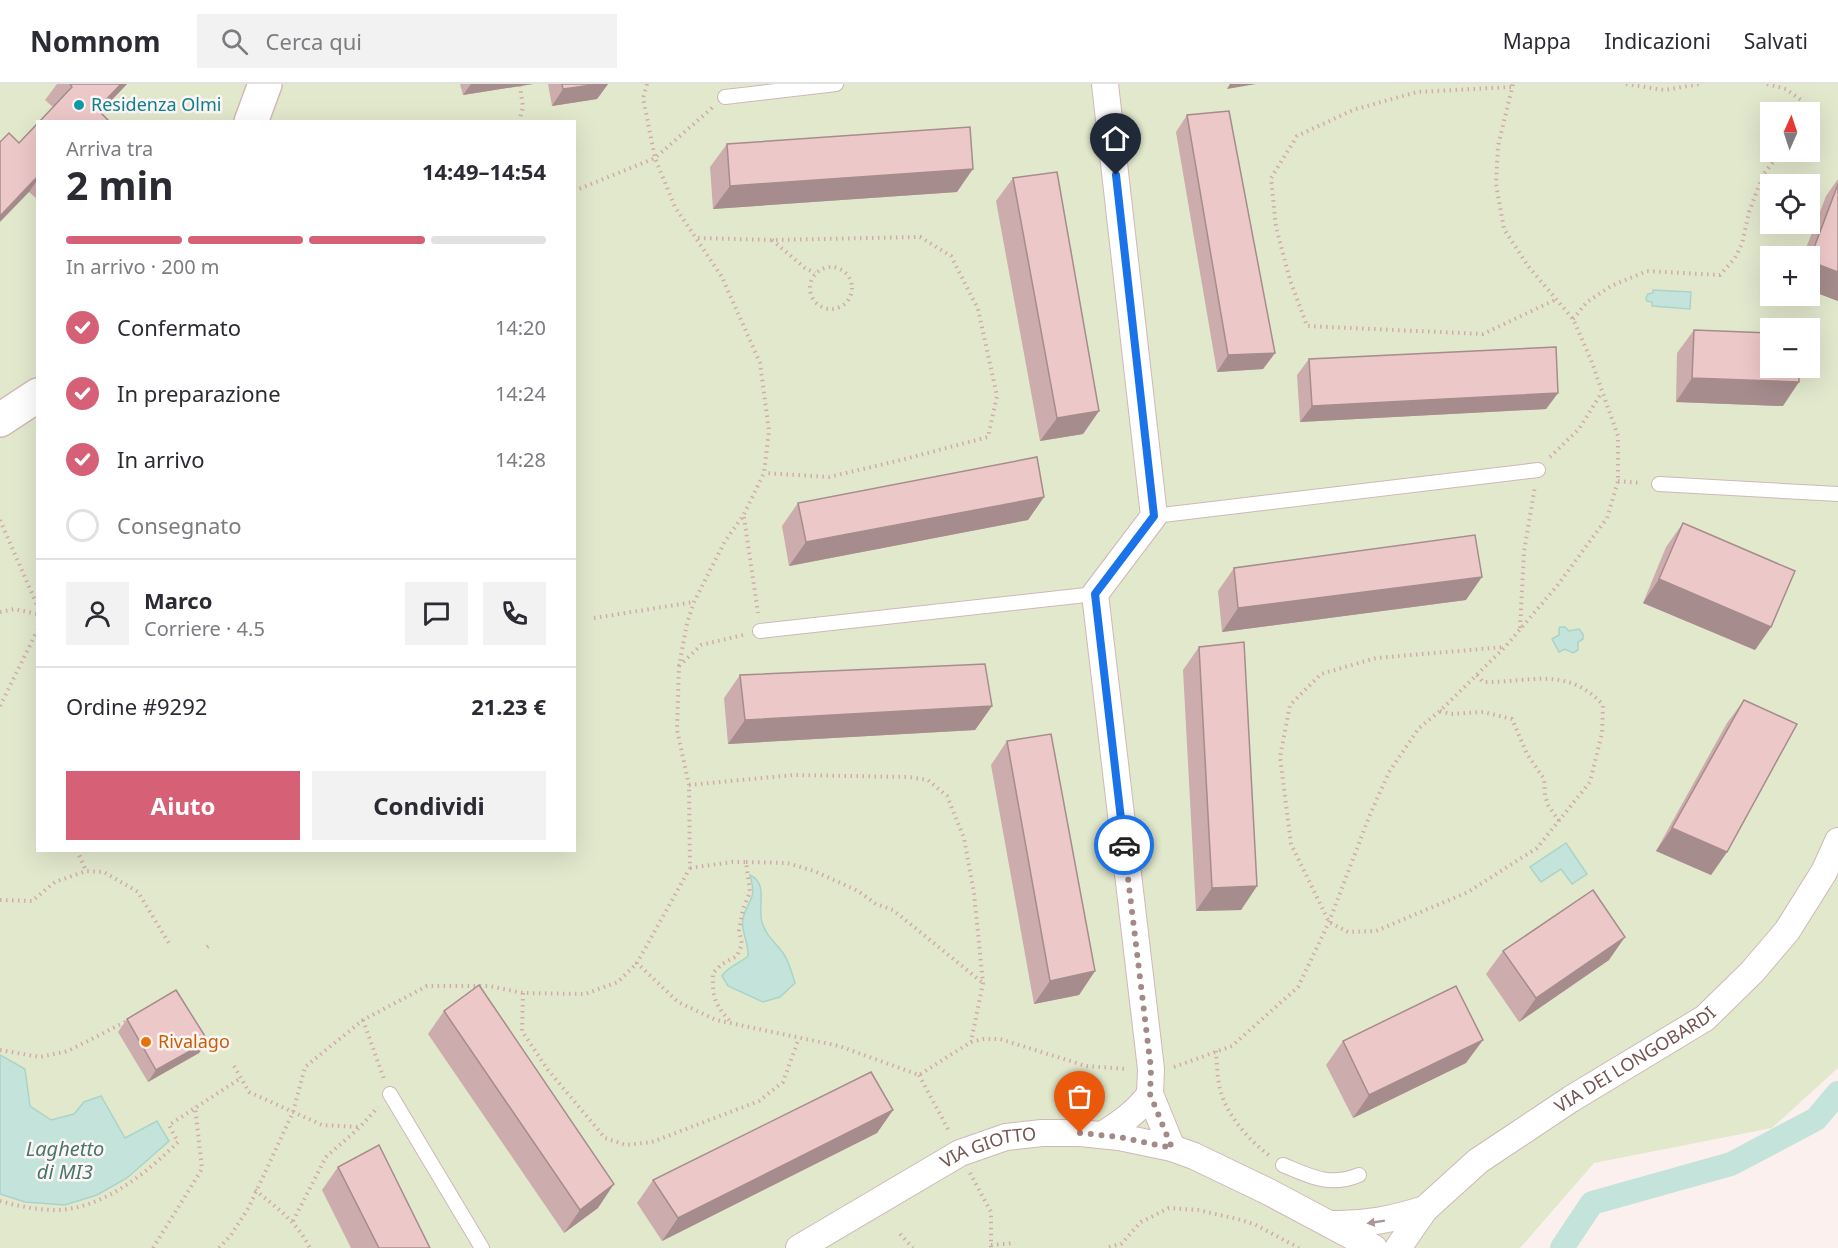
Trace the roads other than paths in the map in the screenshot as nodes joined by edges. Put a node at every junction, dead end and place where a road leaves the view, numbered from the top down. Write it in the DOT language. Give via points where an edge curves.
graph roads {
  1 [pos="266,84"];
  2 [pos="836,84"];
  3 [pos="1105,84"];
  4 [pos="725,97"];
  5 [pos="252,120"];
  6 [pos="36,396"];
  7 [pos="0,420"];
  8 [pos="1538,470"];
  9 [pos="1659,483"];
  10 [pos="1838,494"];
  11 [pos="1154,516"];
  12 [pos="1095,594"];
  13 [pos="759,631"];
  14 [pos="1838,840"];
  15 [pos="390,1094"];
  16 [pos="1150,1094"];
  17 [pos="1102,1135"];
  18 [pos="1172,1148"];
  19 [pos="1283,1165"];
  20 [pos="1359,1174"];
  21 [pos="1425,1209"];
  22 [pos="1325,1223"];
  23 [pos="482,1248"];
  24 [pos="800,1248"];
  25 [pos="1341,1248"];
  26 [pos="1374,1248"];
  27 [pos="1398,1248"];
  1 -- 5 [label="street"];
  2 -- 4 [label="lane"];
  3 -- 11 [label="street"];
  6 -- 7 [label="street"];
  8 -- 11 [label="lane"];
  9 -- 10 [label="lane"];
  11 -- 12 [label="street"];
  12 -- 13 [label="lane"];
  12 -- 16 [label="street" via="1151,1069"];
  14 -- 21 [label="street, VIA DEI LONGOBARDI" via="1824,872 1786,931 1752,972 1705,1018 1488,1154"];
  15 -- 23 [label="lane"];
  16 -- 17 [label="street" via="1123,1122"];
  16 -- 18 [label="street"];
  17 -- 18 [label="street, VIA GIOTTO"];
  17 -- 24 [label="street, VIA GIOTTO" via="1042,1133 1006,1137 960,1153"];
  18 -- 22 [label="street, VIA GIOTTO" via="1269,1192"];
  19 -- 20 [label="lane" via="1322,1181 1345,1180"];
  21 -- 22 [label="street, VIA GIOTTO, one-way" via="1368,1224"];
  21 -- 27 [label="street, VIA DEI LONGOBARDI"];
  22 -- 25 [label="street, VIA GIOTTO"];
  22 -- 26 [label="street, VIA GIOTTO"];
}
